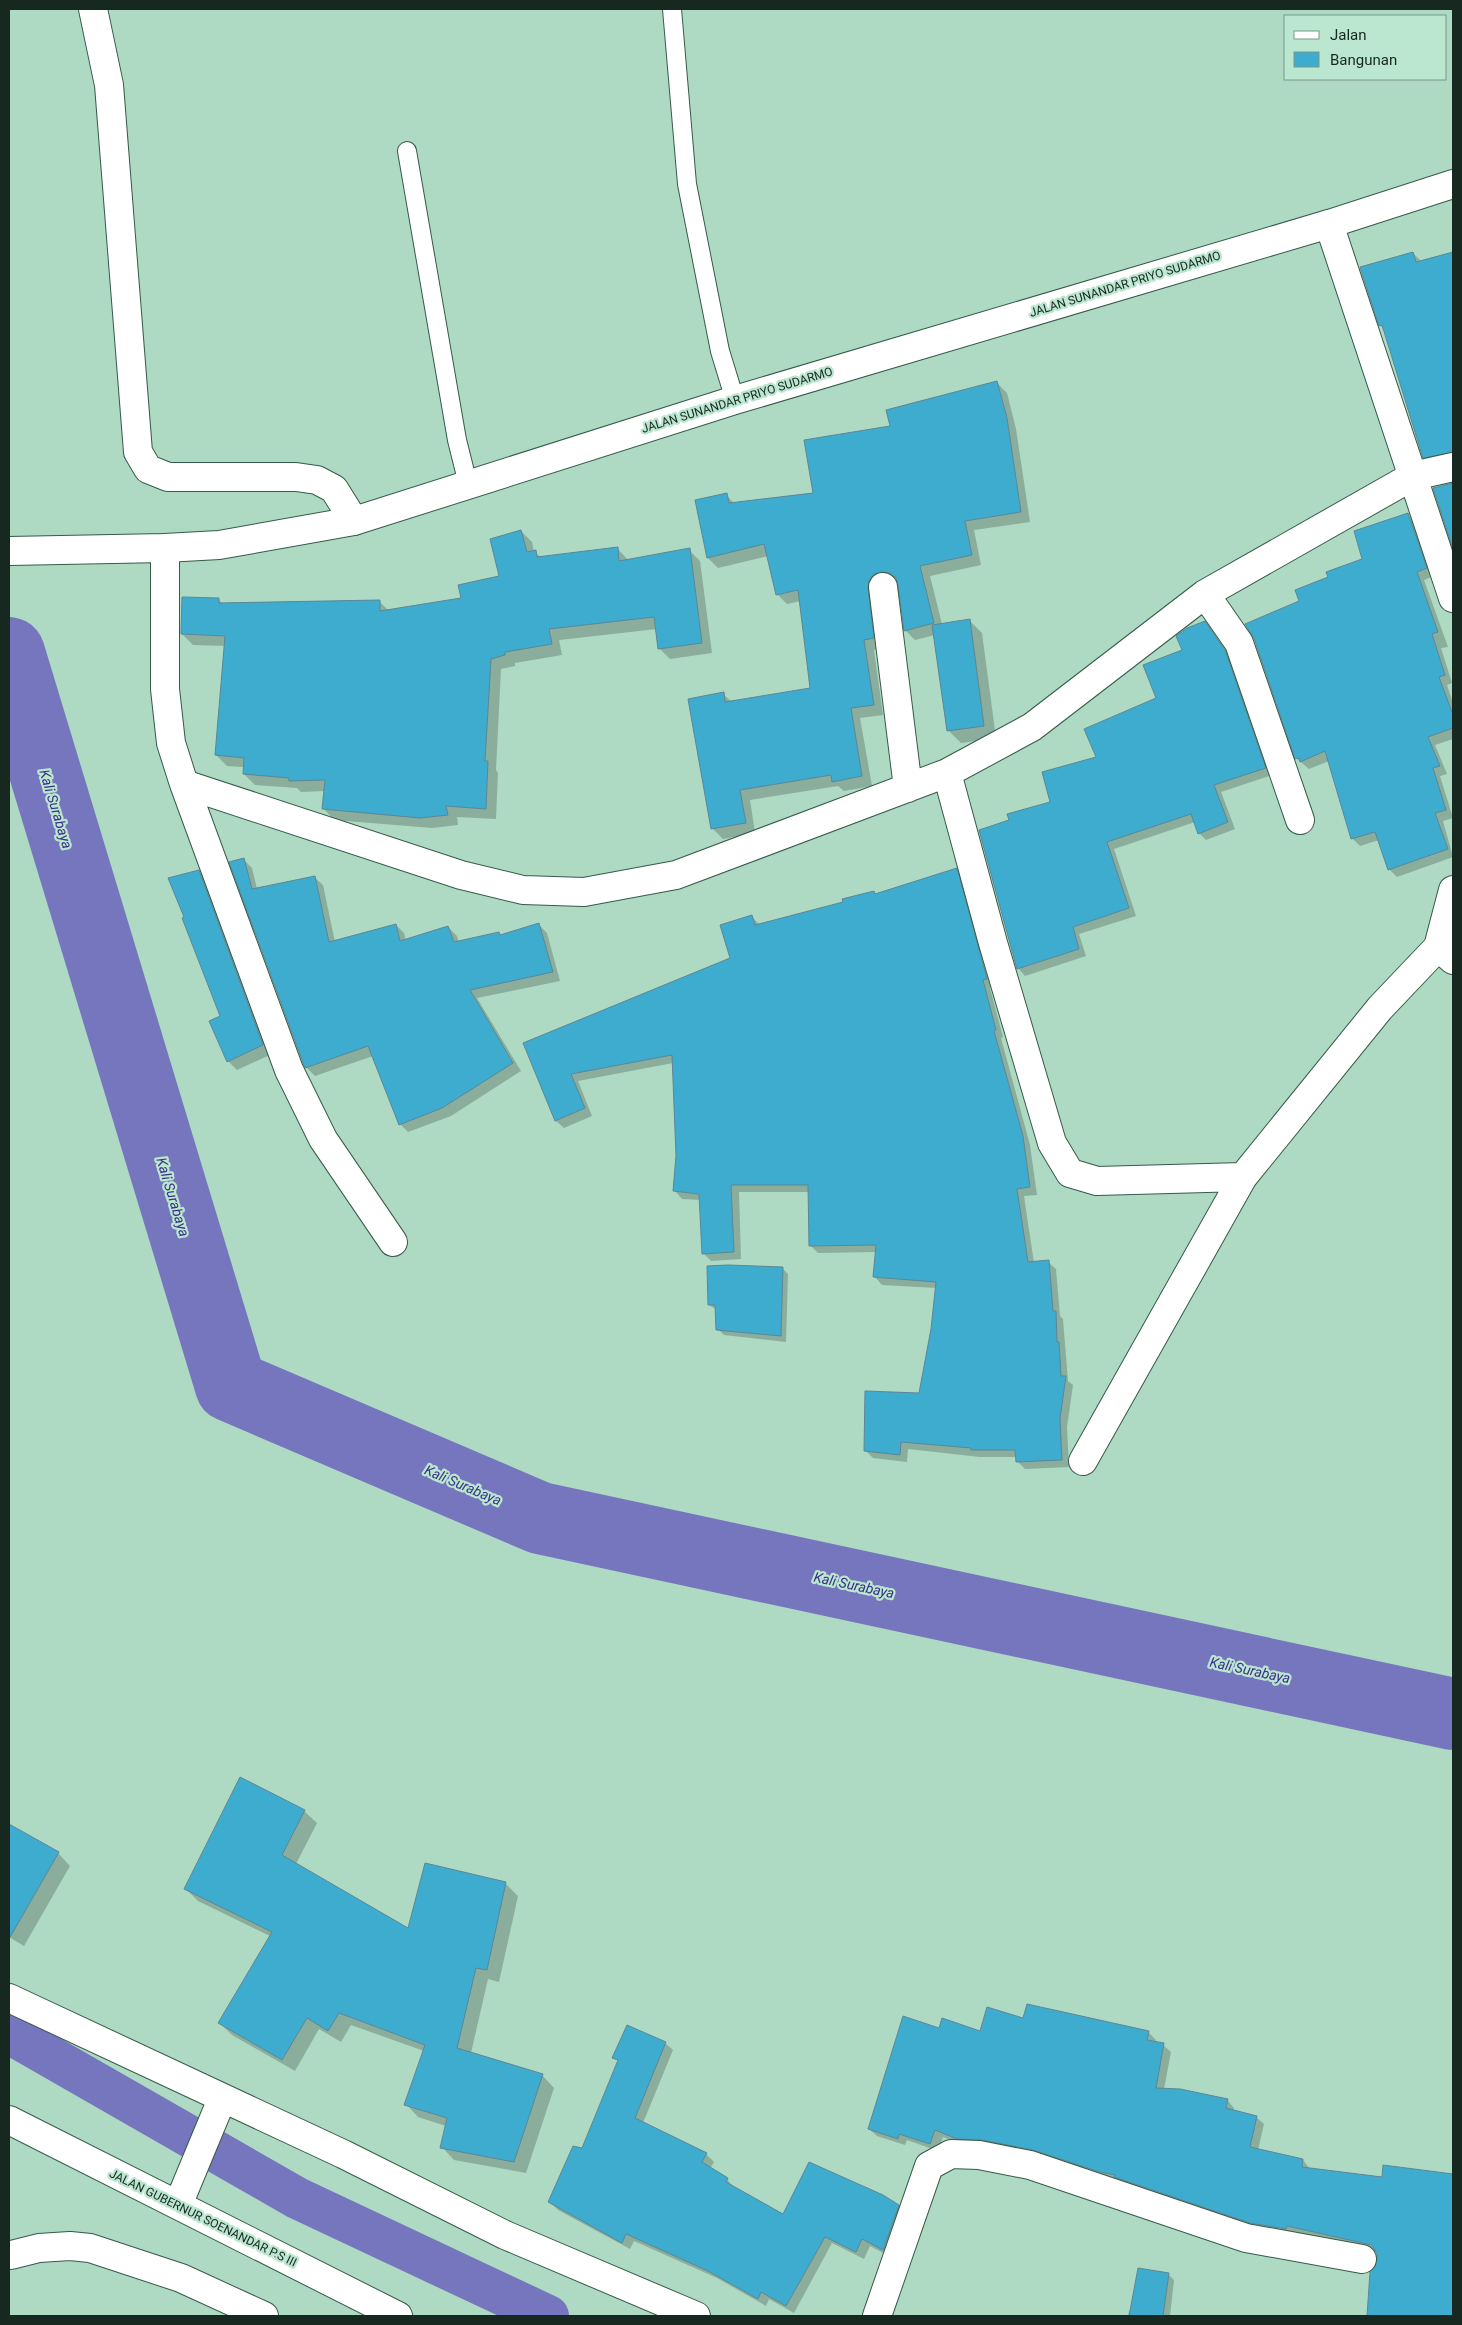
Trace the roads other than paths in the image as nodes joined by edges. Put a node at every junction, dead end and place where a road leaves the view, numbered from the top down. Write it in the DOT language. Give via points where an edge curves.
graph roads {
  1 [pos="93,9"];
  2 [pos="672,9"];
  3 [pos="407,151"];
  4 [pos="1453,184"];
  5 [pos="1328,224"];
  6 [pos="735,400"];
  7 [pos="1453,467"];
  8 [pos="1413,476"];
  9 [pos="468,484"];
  10 [pos="354,522"];
  11 [pos="165,548"];
  12 [pos="9,551"];
  13 [pos="883,587"];
  14 [pos="1205,594"];
  15 [pos="1453,598"];
  16 [pos="947,773"];
  17 [pos="184,784"];
  18 [pos="908,788"];
  19 [pos="1300,820"];
  20 [pos="1453,890"];
  21 [pos="1445,954"];
  22 [pos="1243,1177"];
  23 [pos="393,1242"];
  24 [pos="1083,1461"];
  25 [pos="9,1998"];
  26 [pos="222,2098"];
  27 [pos="9,2120"];
  28 [pos="183,2195"];
  29 [pos="11,2255"];
  30 [pos="1362,2259"];
  31 [pos="264,2316"];
  32 [pos="398,2316"];
  33 [pos="696,2316"];
  34 [pos="877,2316"];
  1 -- 10 [label="main road" via="109,85 138,452 148,469 168,477 296,477 317,480 334,489"];
  2 -- 6 [label="lane" via="687,184 720,351"];
  3 -- 9 [label="lane" via="457,440"];
  4 -- 5 [label="main road, JALAN SUNANDAR PRIYO SUDARMO"];
  5 -- 6 [label="main road, JALAN SUNANDAR PRIYO SUDARMO"];
  5 -- 8 [label="main road"];
  6 -- 9 [label="main road, JALAN SUNANDAR PRIYO SUDARMO"];
  7 -- 8 [label="main road"];
  8 -- 14 [label="main road"];
  8 -- 15 [label="main road"];
  9 -- 10 [label="main road, JALAN SUNANDAR PRIYO SUDARMO"];
  10 -- 11 [label="main road, JALAN SUNANDAR PRIYO SUDARMO" via="219,545"];
  11 -- 12 [label="main road, JALAN SUNANDAR PRIYO SUDARMO"];
  11 -- 17 [label="main road" via="165,689 171,743"];
  13 -- 18 [label="main road"];
  14 -- 16 [label="main road" via="1032,727"];
  14 -- 19 [label="main road" via="1239,643"];
  16 -- 18 [label="main road"];
  16 -- 22 [label="main road" via="1052,1143 1070,1173 1097,1181"];
  17 -- 18 [label="main road" via="461,874 523,890 584,892 676,875"];
  17 -- 23 [label="main road" via="289,1070 323,1139"];
  20 -- 21 [label="main road"];
  21 -- 22 [label="main road" via="1374,1016"];
  22 -- 24 [label="main road"];
  25 -- 26 [label="main road"];
  26 -- 28 [label="main road"];
  26 -- 33 [label="main road" via="505,2234"];
  27 -- 28 [label="main road, JALAN GUBERNUR SOENANDAR P.S III"];
  28 -- 32 [label="main road, JALAN GUBERNUR SOENANDAR P.S III"];
  29 -- 31 [label="main road" via="39,2248 90,2248 181,2278"];
  30 -- 34 [label="main road" via="1246,2238 1030,2165 979,2155 951,2154 929,2166"];
}
